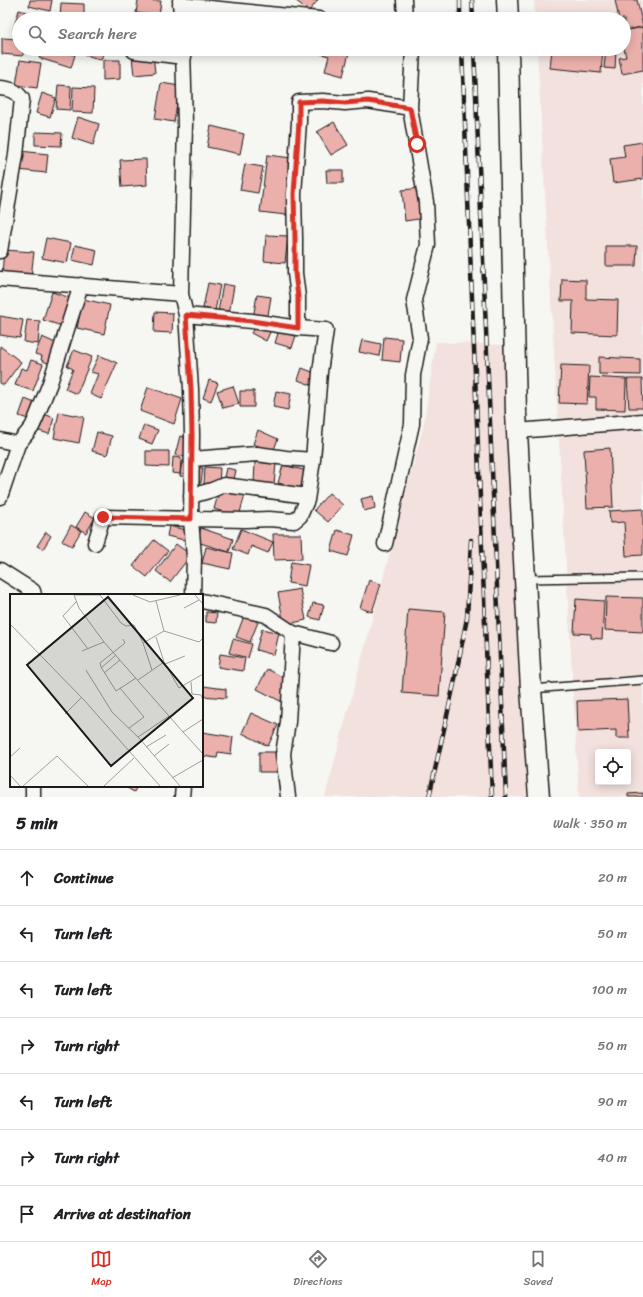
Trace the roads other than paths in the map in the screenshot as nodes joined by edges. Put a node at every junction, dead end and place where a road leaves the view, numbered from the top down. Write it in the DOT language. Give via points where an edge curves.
graph roads {
  1 [pos="404,0"];
  2 [pos="508,0"];
  3 [pos="180,8"];
  4 [pos="231,12"];
  5 [pos="405,12"];
  6 [pos="508,12"];
  7 [pos="184,56"];
  8 [pos="413,56"];
  9 [pos="508,56"];
  10 [pos="0,88"];
  11 [pos="410,108"];
  12 [pos="0,251"];
  13 [pos="0,279"];
  14 [pos="81,285"];
  15 [pos="181,294"];
  16 [pos="186,315"];
  17 [pos="298,328"];
  18 [pos="643,421"];
  19 [pos="517,431"];
  20 [pos="0,440"];
  21 [pos="18,444"];
  22 [pos="192,459"];
  23 [pos="313,460"];
  24 [pos="191,496"];
  25 [pos="307,496"];
  26 [pos="0,497"];
  27 [pos="191,519"];
  28 [pos="95,543"];
  29 [pos="385,544"];
  30 [pos="0,570"];
  31 [pos="643,577"];
  32 [pos="525,580"];
  33 [pos="34,594"];
  34 [pos="193,594"];
  35 [pos="203,601"];
  36 [pos="293,634"];
  37 [pos="331,643"];
  38 [pos="643,680"];
  39 [pos="531,689"];
  40 [pos="183,787"];
  41 [pos="182,797"];
  42 [pos="288,797"];
  43 [pos="539,797"];
  1 -- 5 [label="street"];
  2 -- 6 [label="main road"];
  3 -- 4 [label="street"];
  7 -- 15 [label="street"];
  8 -- 11 [label="street"];
  9 -- 19 [label="main road"];
  10 -- 12 [label="street" via="11,89 22,99 16,155"];
  11 -- 17 [label="street" via="368,101 299,102 294,194"];
  11 -- 29 [label="street" via="426,202 428,245 414,300 420,338 413,375 412,424"];
  13 -- 14 [label="street"];
  14 -- 15 [label="street"];
  14 -- 21 [label="street" via="42,404 32,427"];
  15 -- 16 [label="street"];
  16 -- 17 [label="street"];
  16 -- 22 [label="street"];
  17 -- 23 [label="street" via="326,330"];
  18 -- 19 [label="street"];
  19 -- 32 [label="main road"];
  20 -- 21 [label="street"];
  21 -- 26 [label="street"];
  22 -- 23 [label="street" via="258,454"];
  22 -- 24 [label="street"];
  23 -- 25 [label="street"];
  24 -- 25 [label="street" via="224,485"];
  24 -- 27 [label="street"];
  25 -- 27 [label="street" via="300,516 294,520"];
  27 -- 28 [label="street" via="103,517"];
  27 -- 34 [label="street"];
  30 -- 33 [label="street" via="33,591"];
  31 -- 32 [label="lane"];
  32 -- 39 [label="main road"];
  35 -- 36 [label="street" via="266,615"];
  36 -- 37 [label="street"];
  36 -- 42 [label="street" via="288,722 283,754"];
  38 -- 39 [label="lane"];
  39 -- 43 [label="main road"];
  40 -- 41 [label="street"];
}
